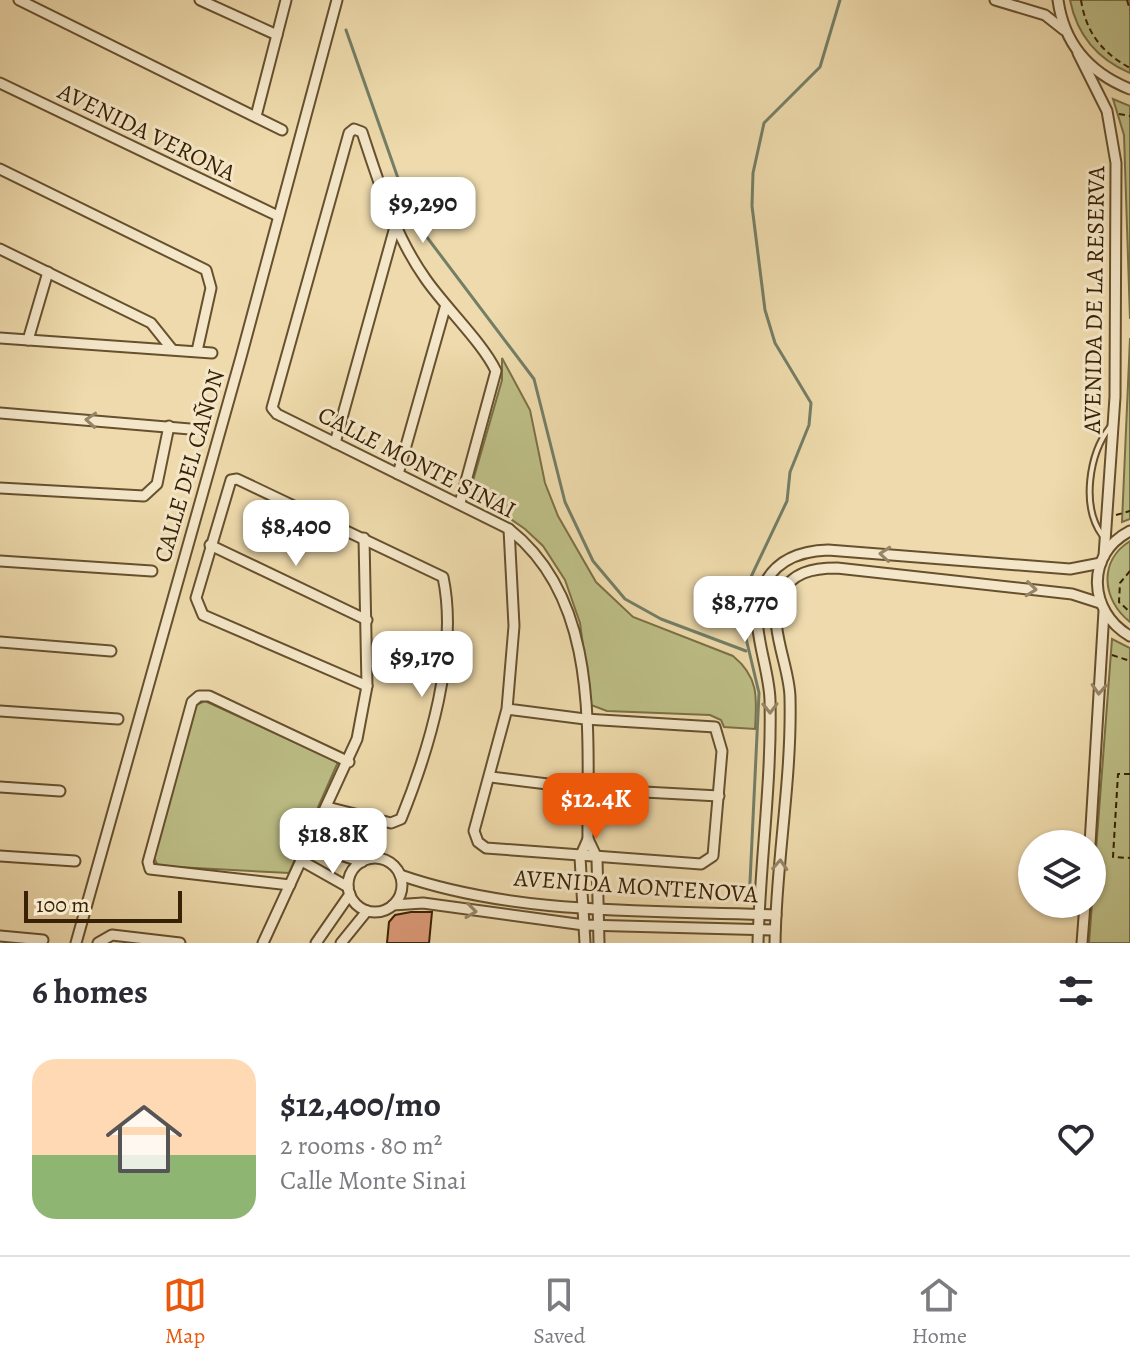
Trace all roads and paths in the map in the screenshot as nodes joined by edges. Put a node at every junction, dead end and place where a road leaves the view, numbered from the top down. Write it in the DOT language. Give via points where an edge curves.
graph roads {
  1 [pos="19,0"];
  2 [pos="200,0"];
  3 [pos="286,0"];
  4 [pos="995,0"];
  5 [pos="1058,0"];
  6 [pos="1081,0"];
  7 [pos="1127,0"];
  8 [pos="335,2"];
  9 [pos="1130,10"];
  10 [pos="1065,30"];
  11 [pos="277,35"];
  12 [pos="1078,53"];
  13 [pos="1130,68"];
  14 [pos="0,83"];
  15 [pos="1130,89"];
  16 [pos="1107,111"];
  17 [pos="256,116"];
  18 [pos="1130,116"];
  19 [pos="282,130"];
  20 [pos="0,169"];
  21 [pos="278,216"];
  22 [pos="395,227"];
  23 [pos="0,249"];
  24 [pos="48,272"];
  25 [pos="445,308"];
  26 [pos="0,338"];
  27 [pos="28,340"];
  28 [pos="171,348"];
  29 [pos="197,351"];
  30 [pos="212,353"];
  31 [pos="0,413"];
  32 [pos="1114,422"];
  33 [pos="169,426"];
  34 [pos="202,430"];
  35 [pos="335,443"];
  36 [pos="398,474"];
  37 [pos="0,488"];
  38 [pos="460,503"];
  39 [pos="1130,511"];
  40 [pos="1107,518"];
  41 [pos="509,529"];
  42 [pos="1130,531"];
  43 [pos="364,538"];
  44 [pos="1105,539"];
  45 [pos="210,545"];
  46 [pos="1102,559"];
  47 [pos="0,561"];
  48 [pos="152,571"];
  49 [pos="1130,571"];
  50 [pos="1102,607"];
  51 [pos="1130,612"];
  52 [pos="367,620"];
  53 [pos="1130,636"];
  54 [pos="0,642"];
  55 [pos="111,651"];
  56 [pos="1101,652"];
  57 [pos="1130,661"];
  58 [pos="367,686"];
  59 [pos="507,709"];
  60 [pos="0,711"];
  61 [pos="118,719"];
  62 [pos="585,719"];
  63 [pos="349,762"];
  64 [pos="1130,774"];
  65 [pos="491,777"];
  66 [pos="0,787"];
  67 [pos="588,789"];
  68 [pos="60,791"];
  69 [pos="719,796"];
  70 [pos="327,807"];
  71 [pos="1091,830"];
  72 [pos="588,839"];
  73 [pos="310,845"];
  74 [pos="0,856"];
  75 [pos="580,857"];
  76 [pos="597,858"];
  77 [pos="1130,858"];
  78 [pos="75,861"];
  79 [pos="302,861"];
  80 [pos="362,862"];
  81 [pos="400,875"];
  82 [pos="290,885"];
  83 [pos="349,891"];
  84 [pos="393,905"];
  85 [pos="583,907"];
  86 [pos="598,908"];
  87 [pos="367,911"];
  88 [pos="759,914"];
  89 [pos="776,915"];
  90 [pos="1084,918"];
  91 [pos="584,925"];
  92 [pos="599,926"];
  93 [pos="759,929"];
  94 [pos="775,930"];
  95 [pos="0,936"];
  96 [pos="43,940"];
  97 [pos="101,941"];
  98 [pos="76,943"];
  99 [pos="180,943"];
  100 [pos="263,943"];
  101 [pos="316,943"];
  102 [pos="341,943"];
  103 [pos="585,943"];
  104 [pos="599,943"];
  105 [pos="758,943"];
  106 [pos="775,943"];
  107 [pos="1082,943"];
  1 -- 17 [label="street"];
  2 -- 11 [label="street"];
  3 -- 11 [label="street"];
  4 -- 10 [label="street" via="1045,15"];
  5 -- 10 [label="street"];
  6 -- 13 [label="path" via="1095,41"];
  7 -- 9 [label="path"];
  8 -- 21 [label="street, CALLE DEL CAÑON"];
  10 -- 12 [label="street, AVENIDA DE LA RESERVA"];
  11 -- 17 [label="street"];
  12 -- 15 [label="street" via="1100,75"];
  12 -- 16 [label="street, AVENIDA DE LA RESERVA"];
  14 -- 21 [label="street, AVENIDA VERONA"];
  16 -- 18 [label="path"];
  16 -- 32 [label="street, AVENIDA DE LA RESERVA" via="1117,188"];
  17 -- 19 [label="street"];
  20 -- 29 [label="street" via="210,274"];
  21 -- 98 [label="street, CALLE DEL CAÑON"];
  22 -- 25 [label="street"];
  22 -- 35 [label="street"];
  22 -- 35 [label="street, CALLE MONTE SINAI" via="362,132 356,128 349,133 272,404 277,414"];
  23 -- 24 [label="street"];
  24 -- 27 [label="street"];
  24 -- 28 [label="street" via="151,323"];
  25 -- 36 [label="street"];
  25 -- 38 [label="street" via="496,371"];
  26 -- 27 [label="street"];
  27 -- 28 [label="street"];
  28 -- 29 [label="street"];
  29 -- 30 [label="street"];
  33 -- 31 [label="street, one-way"];
  32 -- 40 [label="street, AVENIDA DE LA RESERVA"];
  32 -- 44 [label="lane" via="1097,447 1093,464 1092,511"];
  33 -- 34 [label="street"];
  33 -- 37 [label="street" via="157,484 144,496"];
  35 -- 36 [label="street, CALLE MONTE SINAI"];
  36 -- 38 [label="street, CALLE MONTE SINAI"];
  38 -- 41 [label="street, CALLE MONTE SINAI"];
  39 -- 40 [label="path"];
  40 -- 44 [label="street, AVENIDA DE LA RESERVA"];
  41 -- 59 [label="street" via="514,626"];
  41 -- 62 [label="street, CALLE MONTE SINAI" via="540,558 570,609"];
  42 -- 46 [label="street"];
  43 -- 45 [label="street" via="237,479 231,480"];
  43 -- 52 [label="street"];
  43 -- 70 [label="street" via="443,577 443,673 434,726 401,819 391,823"];
  44 -- 46 [label="street, AVENIDA DE LA RESERVA"];
  45 -- 52 [label="street"];
  45 -- 58 [label="street" via="196,598 203,615"];
  46 -- 50 [label="street, AVENIDA DE LA RESERVA" via="1097,583"];
  46 -- 88 [label="street, one-way" via="1070,569 828,550 800,553 777,566 758,602 770,710"];
  47 -- 48 [label="street"];
  49 -- 51 [label="path" via="1120,583 1119,602"];
  50 -- 53 [label="street"];
  50 -- 56 [label="street, AVENIDA DE LA RESERVA"];
  89 -- 50 [label="street, one-way" via="790,699 777,614 780,595 789,583 810,570 837,568 1072,594"];
  52 -- 58 [label="street"];
  54 -- 55 [label="street"];
  56 -- 57 [label="path"];
  56 -- 71 [label="street, AVENIDA DE LA RESERVA, one-way"];
  58 -- 63 [label="street"];
  59 -- 62 [label="street"];
  59 -- 65 [label="street"];
  60 -- 61 [label="street"];
  62 -- 67 [label="street, CALLE MONTE SINAI"];
  62 -- 69 [label="street" via="715,727 722,744"];
  63 -- 70 [label="street"];
  63 -- 82 [label="street" via="209,696 192,702 150,869"];
  64 -- 77 [label="path" via="1118,774 1113,857"];
  65 -- 67 [label="street"];
  65 -- 75 [label="street" via="476,824 476,839 486,848"];
  66 -- 68 [label="street"];
  67 -- 69 [label="street"];
  67 -- 72 [label="street, CALLE MONTE SINAI"];
  69 -- 76 [label="street" via="711,859 701,864"];
  70 -- 73 [label="street"];
  72 -- 75 [label="street"];
  72 -- 76 [label="street"];
  73 -- 79 [label="street"];
  73 -- 80 [label="street"];
  74 -- 78 [label="street"];
  75 -- 76 [label="street"];
  75 -- 85 [label="street"];
  76 -- 86 [label="street"];
  79 -- 82 [label="street"];
  79 -- 83 [label="street"];
  80 -- 81 [label="street" via="384,860"];
  80 -- 83 [label="street" via="352,873"];
  81 -- 84 [label="street" via="401,891"];
  81 -- 85 [label="street, AVENIDA MONTENOVA" via="509,899"];
  82 -- 100 [label="street"];
  83 -- 87 [label="street"];
  83 -- 101 [label="street"];
  84 -- 87 [label="street"];
  84 -- 91 [label="street, AVENIDA MONTENOVA, one-way" via="423,903"];
  85 -- 86 [label="street, AVENIDA MONTENOVA"];
  85 -- 91 [label="street"];
  86 -- 88 [label="street, AVENIDA MONTENOVA"];
  86 -- 92 [label="street"];
  87 -- 102 [label="street"];
  88 -- 89 [label="street, AVENIDA MONTENOVA"];
  88 -- 93 [label="street"];
  89 -- 94 [label="street"];
  90 -- 107 [label="street"];
  91 -- 92 [label="street, AVENIDA MONTENOVA"];
  91 -- 103 [label="street"];
  92 -- 93 [label="street, AVENIDA MONTENOVA"];
  92 -- 104 [label="street"];
  93 -- 94 [label="street, AVENIDA MONTENOVA"];
  93 -- 105 [label="street"];
  94 -- 106 [label="street"];
  95 -- 96 [label="street"];
  97 -- 99 [label="street" via="112,935"];
}
